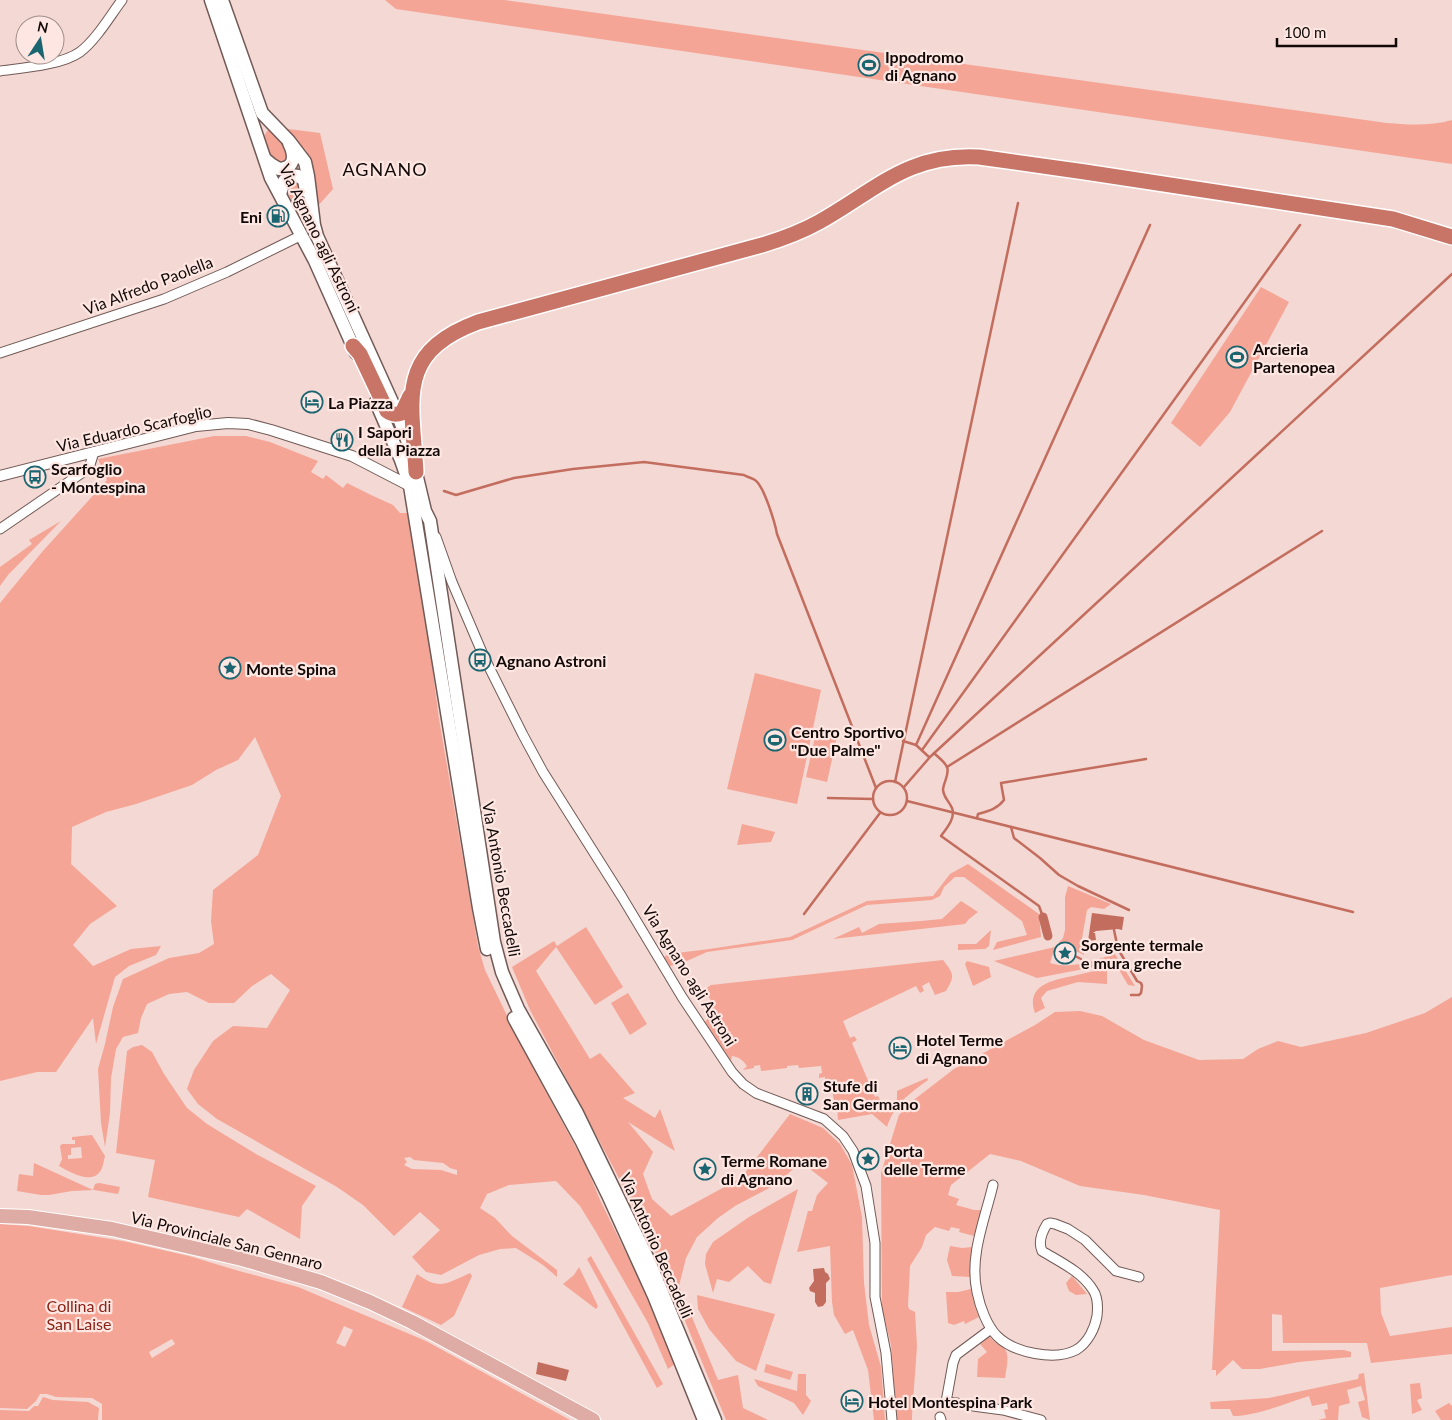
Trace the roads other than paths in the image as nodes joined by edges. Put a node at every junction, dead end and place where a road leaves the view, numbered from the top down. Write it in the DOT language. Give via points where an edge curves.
graph roads {
  1 [pos="122,0"];
  2 [pos="211,0"];
  3 [pos="222,0"];
  4 [pos="0,71"];
  5 [pos="273,126"];
  6 [pos="285,136"];
  7 [pos="260,145"];
  8 [pos="265,159"];
  9 [pos="280,194"];
  10 [pos="289,212"];
  11 [pos="312,213"];
  12 [pos="302,235"];
  13 [pos="1452,237"];
  14 [pos="353,346"];
  15 [pos="0,353"];
  16 [pos="412,391"];
  17 [pos="397,414"];
  18 [pos="94,452"];
  19 [pos="401,460"];
  20 [pos="387,474"];
  21 [pos="0,476"];
  22 [pos="416,481"];
  23 [pos="416,516"];
  24 [pos="430,520"];
  25 [pos="0,528"];
  26 [pos="435,559"];
  27 [pos="452,582"];
  28 [pos="993,1184"];
  29 [pos="0,1216"];
  30 [pos="1139,1277"];
  31 [pos="991,1329"];
  32 [pos="696,1387"];
  33 [pos="957,1403"];
  34 [pos="973,1406"];
  35 [pos="1015,1414"];
  36 [pos="593,1420"];
  37 [pos="704,1420"];
  38 [pos="715,1420"];
  39 [pos="892,1420"];
  40 [pos="1005,1420"];
  41 [pos="1041,1420"];
  1 -- 4 [label="street" via="81,51 39,65"];
  2 -- 7 [label="main road, Via Agnano agli Astroni"];
  3 -- 5 [label="main road, Via Agnano agli Astroni" via="258,104"];
  5 -- 6 [label="main road, Via Agnano agli Astroni"];
  5 -- 7 [label="main road" via="264,128"];
  6 -- 8 [label="main road" via="293,155 291,164 279,169"];
  6 -- 11 [label="main road, Via Agnano agli Astroni" via="305,162"];
  7 -- 8 [label="main road, Via Agnano agli Astroni"];
  8 -- 9 [label="main road, Via Agnano agli Astroni"];
  9 -- 10 [label="main road, Via Agnano agli Astroni"];
  9 -- 11 [label="main road" via="288,176 302,177"];
  10 -- 11 [label="main road" via="302,217"];
  10 -- 12 [label="main road, Via Agnano agli Astroni"];
  11 -- 17 [label="main road, Via Agnano agli Astroni" via="322,249"];
  12 -- 14 [label="main road, Via Agnano agli Astroni"];
  12 -- 15 [label="street, Via Alfredo Paolella" via="164,299"];
  13 -- 16 [label="highway" via="1393,219 979,157 942,158 897,174 818,223 786,238 464,328 441,340 425,357 416,373"];
  14 -- 17 [label="highway" via="387,411"];
  14 -- 19 [label="main road, Via Agnano agli Astroni"];
  16 -- 17 [label="highway" via="402,413"];
  16 -- 22 [label="highway"];
  17 -- 22 [label="main road, Via Agnano agli Astroni" via="410,448"];
  18 -- 20 [label="street, Via Eduardo Scarfoglio" via="196,426 238,423 347,454"];
  18 -- 21 [label="street, Via Eduardo Scarfoglio"];
  18 -- 25 [label="street" via="89,468"];
  19 -- 20 [label="street" via="399,470"];
  19 -- 22 [label="main road, Via Agnano agli Astroni"];
  20 -- 22 [label="street, Via Eduardo Scarfoglio"];
  22 -- 23 [label="main road, Via Antonio Beccadelli"];
  22 -- 24 [label="main road, Via Antonio Beccadelli"];
  23 -- 26 [label="street" via="425,543"];
  23 -- 32 [label="main road, Via Antonio Beccadelli" via="490,961 509,1007 582,1142"];
  24 -- 26 [label="main road, Via Antonio Beccadelli"];
  24 -- 27 [label="street, Via Agnano agli Astroni"];
  26 -- 27 [label="street"];
  26 -- 32 [label="main road, Via Antonio Beccadelli" via="500,965 518,1009 577,1113 638,1237"];
  27 -- 39 [label="street, Via Agnano agli Astroni" via="484,657 543,772 732,1072 756,1093 824,1119 843,1136 853,1151 866,1186 876,1243 875,1297 886,1353"];
  28 -- 31 [label="street" via="980,1234 975,1272 976,1292"];
  29 -- 36 [label="main road, Via Provinciale San Gennaro" via="121,1231 242,1259 320,1282 412,1322"];
  30 -- 31 [label="street" via="1116,1271 1085,1240 1050,1223 1045,1227 1040,1246 1042,1251 1072,1269 1093,1290 1098,1309 1092,1333 1075,1351 1060,1355 1015,1348"];
  31 -- 33 [label="street" via="956,1355 946,1402"];
  32 -- 37 [label="main road, Via Antonio Beccadelli"];
  32 -- 38 [label="main road, Via Antonio Beccadelli"];
  34 -- 35 [label="street"];
  35 -- 40 [label="street"];
  35 -- 41 [label="street"];
}
